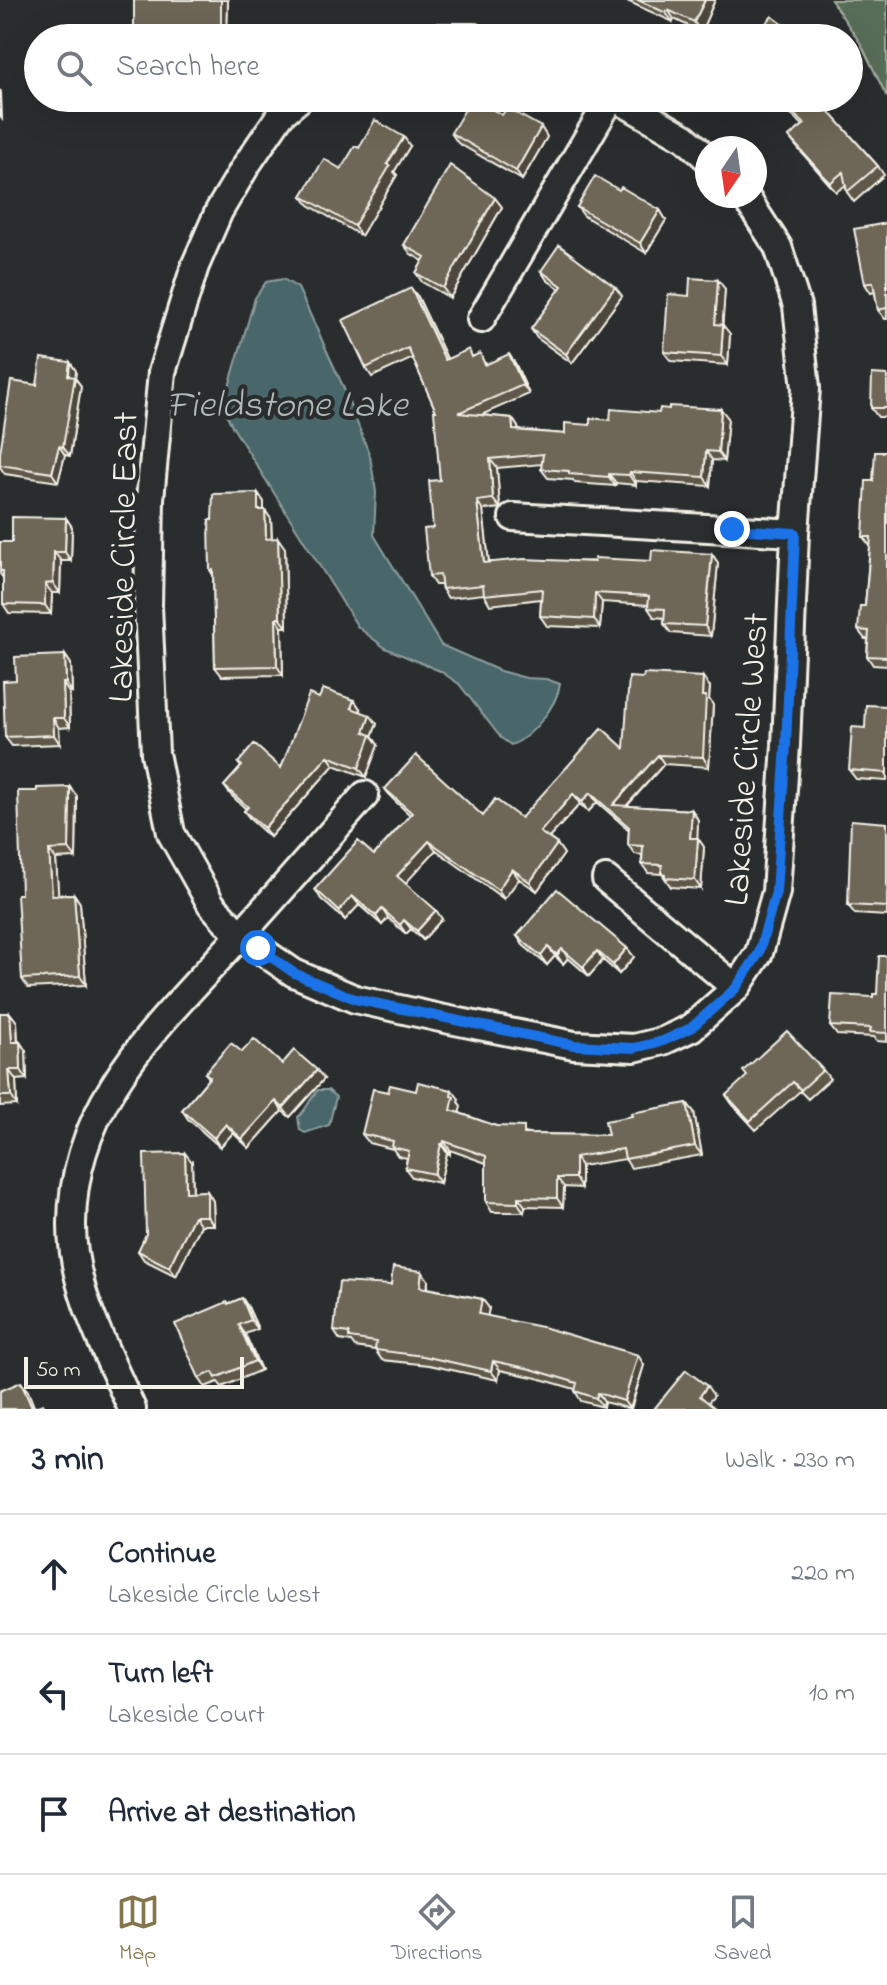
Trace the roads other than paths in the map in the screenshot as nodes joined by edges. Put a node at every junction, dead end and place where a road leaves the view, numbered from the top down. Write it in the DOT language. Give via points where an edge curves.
graph roads {
  1 [pos="283,112"];
  2 [pos="605,112"];
  3 [pos="638,112"];
  4 [pos="695,147"];
  5 [pos="753,208"];
  6 [pos="481,319"];
  7 [pos="513,517"];
  8 [pos="795,533"];
  9 [pos="365,795"];
  10 [pos="606,879"];
  11 [pos="240,936"];
  12 [pos="736,988"];
  13 [pos="132,1409"];
  1 -- 11 [label="street, Lakeside Circle East" via="219,211 195,266 162,372 150,499 148,606 155,753 171,833 211,904"];
  2 -- 6 [label="street"];
  3 -- 4 [label="street"];
  5 -- 8 [label="street, Lakeside Circle West" via="778,247 797,306 806,388"];
  7 -- 8 [label="street"];
  8 -- 12 [label="street, Lakeside Circle West" via="776,892 759,953"];
  9 -- 11 [label="street"];
  10 -- 12 [label="street"];
  11 -- 12 [label="street, Lakeside Circle West" via="294,973 355,999 574,1045 634,1048 663,1041 691,1028"];
  11 -- 13 [label="street" via="122,1069 92,1123 76,1175 72,1227 80,1281"];
}
